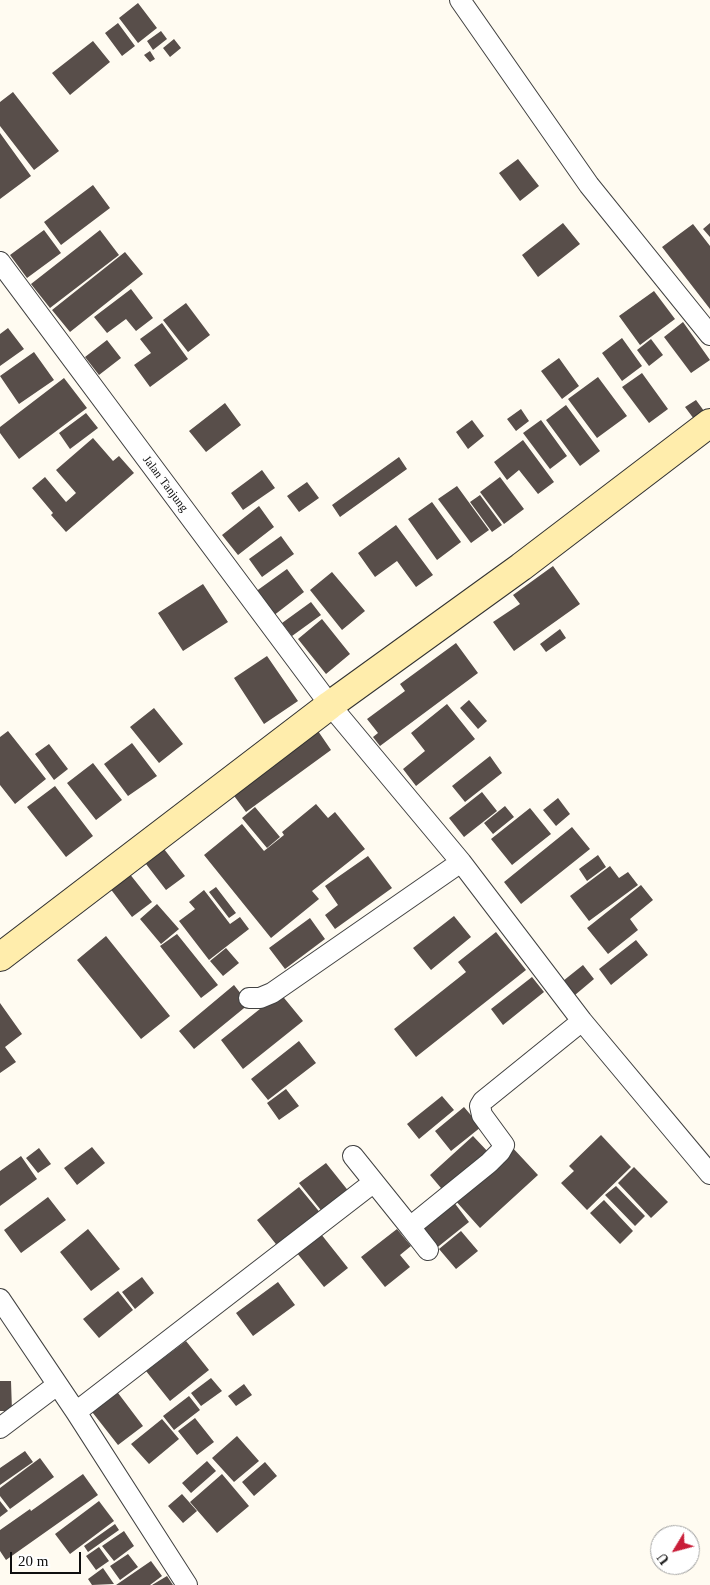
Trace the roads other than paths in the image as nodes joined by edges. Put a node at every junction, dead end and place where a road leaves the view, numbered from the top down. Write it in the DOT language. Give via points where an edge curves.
graph roads {
  1 [pos="460,0"];
  2 [pos="0,262"];
  3 [pos="710,335"];
  4 [pos="710,423"];
  5 [pos="330,705"];
  6 [pos="461,862"];
  7 [pos="0,957"];
  8 [pos="249,998"];
  9 [pos="582,1021"];
  10 [pos="353,1156"];
  11 [pos="710,1174"];
  12 [pos="374,1182"];
  13 [pos="410,1227"];
  14 [pos="428,1250"];
  15 [pos="0,1299"];
  16 [pos="57,1385"];
  17 [pos="76,1412"];
  18 [pos="0,1428"];
  19 [pos="187,1585"];
  1 -- 3 [label="street" via="589,185"];
  2 -- 5 [label="street, Jalan Tanjung"];
  4 -- 5 [label="street"];
  5 -- 6 [label="street, Jalan Tanjung"];
  5 -- 7 [label="street"];
  6 -- 8 [label="street" via="272,993"];
  6 -- 9 [label="street, Jalan Tanjung"];
  9 -- 11 [label="street, Jalan Tanjung"];
  9 -- 13 [label="street" via="483,1101 480,1106 482,1115 504,1145 500,1152"];
  10 -- 12 [label="street"];
  12 -- 13 [label="street"];
  12 -- 17 [label="street"];
  13 -- 14 [label="street"];
  15 -- 16 [label="street"];
  16 -- 17 [label="street"];
  16 -- 18 [label="street"];
  17 -- 19 [label="street"];
}
